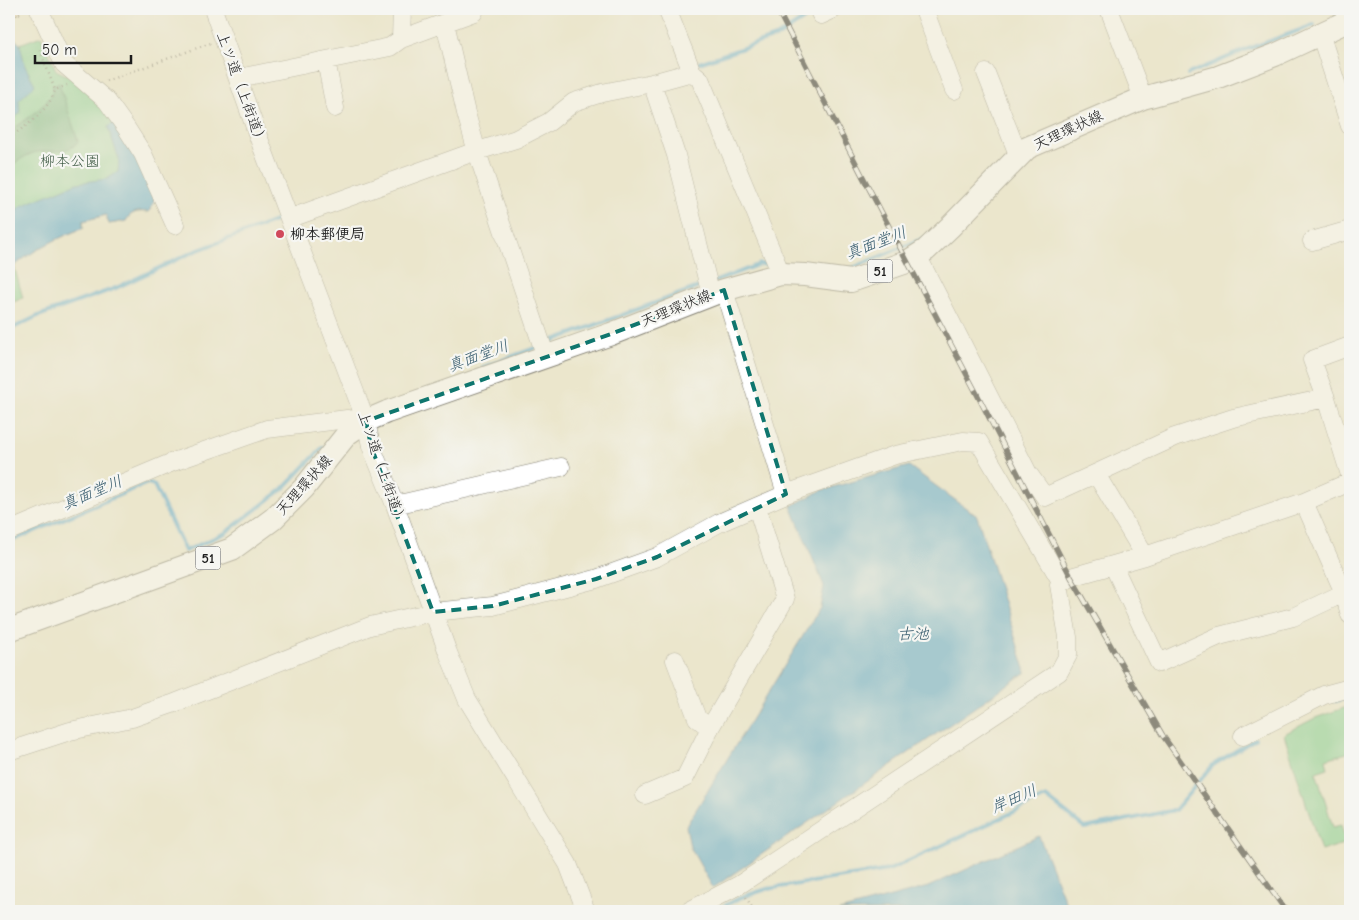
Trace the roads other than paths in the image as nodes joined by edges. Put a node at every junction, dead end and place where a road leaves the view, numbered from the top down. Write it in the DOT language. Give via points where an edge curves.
graph roads {
  1 [pos="39,9"];
  2 [pos="213,9"];
  3 [pos="402,9"];
  4 [pos="667,9"];
  5 [pos="818,9"];
  6 [pos="834,9"];
  7 [pos="924,9"];
  8 [pos="1109,9"];
  9 [pos="474,12"];
  10 [pos="1350,20"];
  11 [pos="445,23"];
  12 [pos="1320,33"];
  13 [pos="401,39"];
  14 [pos="326,60"];
  15 [pos="692,72"];
  16 [pos="986,73"];
  17 [pos="239,78"];
  18 [pos="652,84"];
  19 [pos="954,90"];
  20 [pos="1143,98"];
  21 [pos="335,108"];
  22 [pos="1350,126"];
  23 [pos="477,152"];
  24 [pos="1019,157"];
  25 [pos="291,218"];
  26 [pos="175,225"];
  27 [pos="1350,230"];
  28 [pos="1312,241"];
  29 [pos="917,255"];
  30 [pos="781,274"];
  31 [pos="717,292"];
  32 [pos="1350,346"];
  33 [pos="546,358"];
  34 [pos="1326,398"];
  35 [pos="366,421"];
  36 [pos="561,467"];
  37 [pos="1096,474"];
  38 [pos="1350,476"];
  39 [pos="1350,482"];
  40 [pos="786,494"];
  41 [pos="1304,502"];
  42 [pos="395,505"];
  43 [pos="757,507"];
  44 [pos="9,531"];
  45 [pos="1144,556"];
  46 [pos="1113,565"];
  47 [pos="1062,583"];
  48 [pos="1347,593"];
  49 [pos="434,612"];
  50 [pos="1350,615"];
  51 [pos="9,630"];
  52 [pos="675,660"];
  53 [pos="1350,688"];
  54 [pos="710,728"];
  55 [pos="1243,736"];
  56 [pos="9,751"];
  57 [pos="645,795"];
  58 [pos="586,911"];
  59 [pos="689,911"];
  1 -- 26 [label="street" via="64,64 107,100 143,154"];
  2 -- 17 [label="street, 上ツ道（上街道）"];
  3 -- 13 [label="street"];
  4 -- 15 [label="street"];
  5 -- 6 [label="street" via="820,14"];
  7 -- 19 [label="street"];
  8 -- 20 [label="street"];
  9 -- 11 [label="street"];
  10 -- 12 [label="main road, 天理環状線 / 51"];
  11 -- 13 [label="street"];
  11 -- 23 [label="street"];
  12 -- 20 [label="main road, 天理環状線 / 51" via="1218,77"];
  12 -- 22 [label="street"];
  13 -- 14 [label="street" via="390,47"];
  14 -- 17 [label="street"];
  14 -- 21 [label="street"];
  15 -- 18 [label="street"];
  15 -- 30 [label="street" via="700,78"];
  16 -- 24 [label="street"];
  17 -- 25 [label="street, 上ツ道（上街道）"];
  18 -- 23 [label="street" via="574,102 549,122 516,139"];
  18 -- 31 [label="street"];
  20 -- 24 [label="main road, 天理環状線 / 51" via="1027,148"];
  23 -- 25 [label="street"];
  23 -- 33 [label="street"];
  24 -- 29 [label="main road, 天理環状線 / 51" via="950,227"];
  25 -- 35 [label="street, 上ツ道（上街道）"];
  27 -- 28 [label="street"];
  29 -- 30 [label="main road, 天理環状線 / 51" via="907,262 851,282"];
  29 -- 37 [label="street" via="1028,473 1045,496"];
  30 -- 31 [label="main road, 天理環状線 / 51"];
  31 -- 33 [label="main road, 天理環状線 / 51"];
  31 -- 40 [label="street"];
  32 -- 34 [label="street" via="1312,360"];
  33 -- 35 [label="main road, 天理環状線 / 51"];
  34 -- 37 [label="street" via="1233,418 1175,437"];
  34 -- 38 [label="street"];
  35 -- 42 [label="street, 上ツ道（上街道）" via="371,446"];
  35 -- 44 [label="street" via="347,419 267,429 173,462"];
  35 -- 51 [label="main road, 天理環状線 / 51" via="347,434 304,488 273,519 232,549"];
  36 -- 42 [label="street"];
  37 -- 45 [label="street"];
  39 -- 41 [label="street"];
  40 -- 43 [label="street"];
  40 -- 47 [label="street" via="895,455 963,441 979,442"];
  41 -- 45 [label="street"];
  41 -- 48 [label="street"];
  42 -- 49 [label="street, 上ツ道（上街道）"];
  43 -- 49 [label="street" via="657,556 596,579 493,606"];
  43 -- 54 [label="street" via="785,599"];
  45 -- 46 [label="street"];
  46 -- 47 [label="street" via="1071,577"];
  46 -- 48 [label="street" via="1160,663 1219,636 1293,618"];
  47 -- 59 [label="street" via="1059,585 1068,655 1059,672 739,885"];
  48 -- 50 [label="street"];
  49 -- 56 [label="street" via="370,626 132,718 70,731"];
  49 -- 58 [label="street, 上ツ道（上街道）" via="467,699 568,864"];
  52 -- 54 [label="street" via="697,718"];
  53 -- 55 [label="street" via="1324,695"];
  54 -- 57 [label="street" via="685,778"];
}
